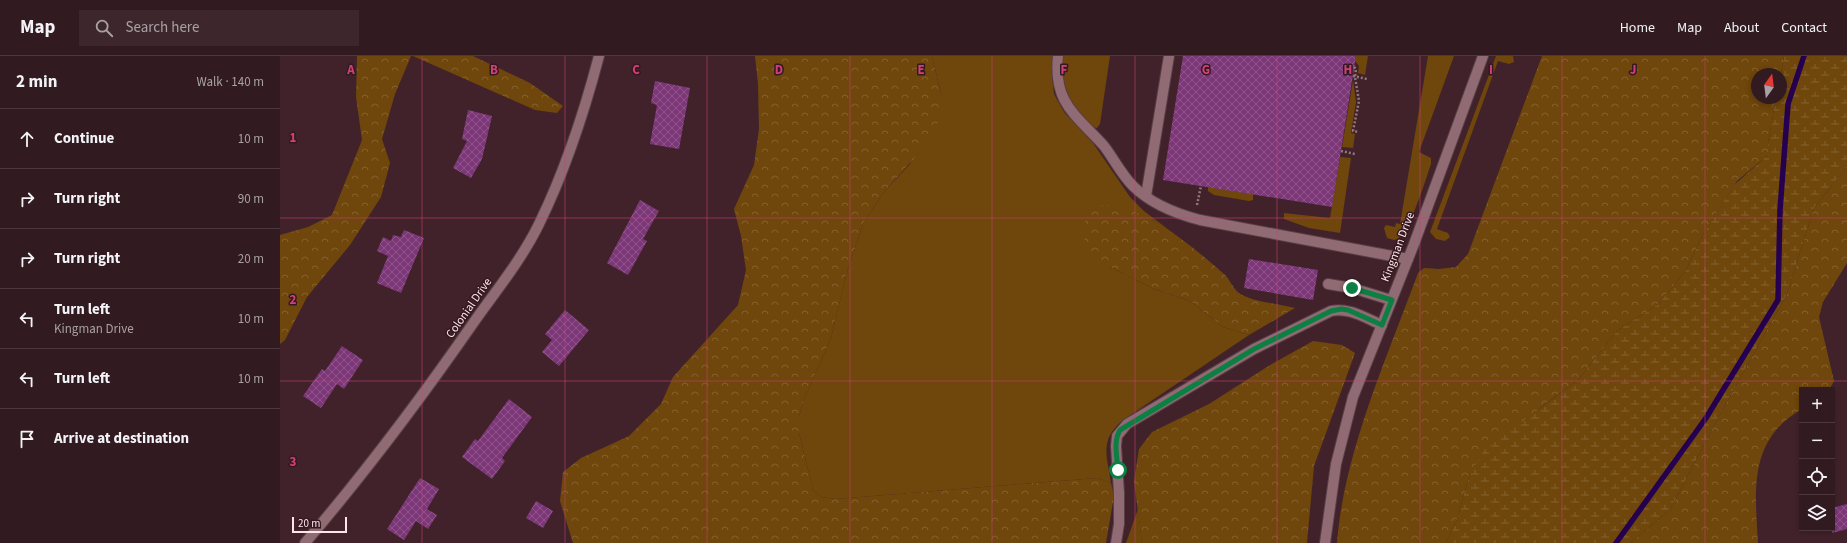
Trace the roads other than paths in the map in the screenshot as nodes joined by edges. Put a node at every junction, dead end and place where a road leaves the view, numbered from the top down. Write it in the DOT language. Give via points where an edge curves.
graph roads {
  1 [pos="599,56"];
  2 [pos="1058,56"];
  3 [pos="1169,56"];
  4 [pos="1483,56"];
  5 [pos="1146,196"];
  6 [pos="1408,259"];
  7 [pos="1328,284"];
  8 [pos="1392,300"];
  9 [pos="1382,325"];
  10 [pos="305,543"];
  11 [pos="1116,543"];
  12 [pos="1325,543"];
  1 -- 10 [label="street, Colonial Drive" via="567,158 535,231 440,372"];
  2 -- 5 [label="street" via="1058,80 1062,96 1070,110 1109,152 1133,186"];
  3 -- 5 [label="street"];
  4 -- 6 [label="street, Kingman Drive"];
  5 -- 6 [label="street" via="1172,210 1195,218"];
  6 -- 8 [label="street, Kingman Drive"];
  7 -- 8 [label="street"];
  8 -- 9 [label="street, Kingman Drive"];
  9 -- 11 [label="street" via="1348,310 1331,311 1254,349 1124,427 1117,436 1116,446 1119,524"];
  9 -- 12 [label="street, Kingman Drive" via="1353,397 1336,464"];
}
